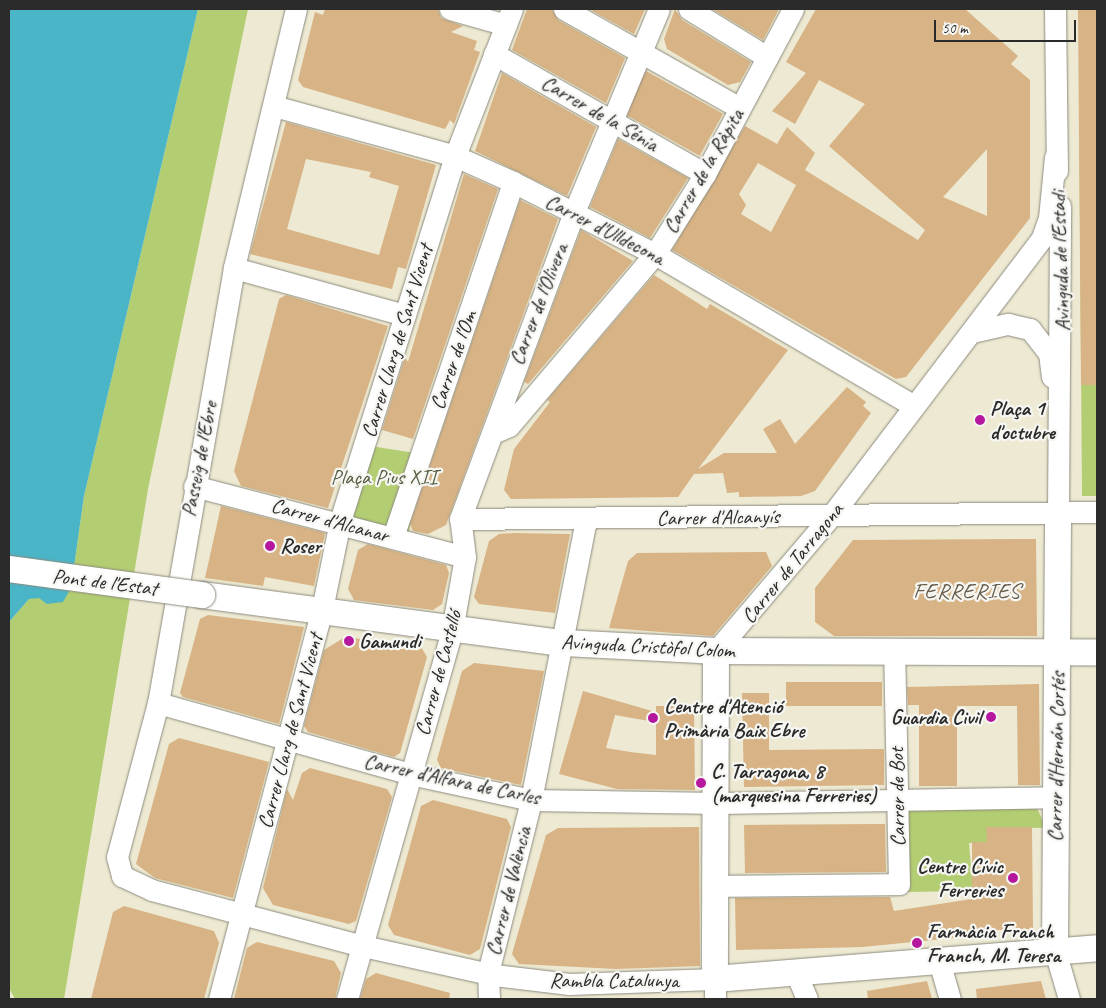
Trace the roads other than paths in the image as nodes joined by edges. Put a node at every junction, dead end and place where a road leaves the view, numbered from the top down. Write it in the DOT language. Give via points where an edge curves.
graph roads {
  1 [pos="296,9"];
  2 [pos="450,9"];
  3 [pos="564,9"];
  4 [pos="659,9"];
  5 [pos="689,9"];
  6 [pos="793,9"];
  7 [pos="1055,9"];
  8 [pos="509,17"];
  9 [pos="640,53"];
  10 [pos="494,54"];
  11 [pos="767,57"];
  12 [pos="274,106"];
  13 [pos="740,108"];
  14 [pos="612,117"];
  15 [pos="455,156"];
  16 [pos="1055,157"];
  17 [pos="705,174"];
  18 [pos="513,182"];
  19 [pos="574,212"];
  20 [pos="1035,248"];
  21 [pos="654,254"];
  22 [pos="1061,266"];
  23 [pos="234,268"];
  24 [pos="405,315"];
  25 [pos="972,332"];
  26 [pos="914,406"];
  27 [pos="495,432"];
  28 [pos="1057,442"];
  29 [pos="194,486"];
  30 [pos="1097,512"];
  31 [pos="1058,513"];
  32 [pos="831,516"];
  33 [pos="460,519"];
  34 [pos="586,519"];
  35 [pos="340,521"];
  36 [pos="393,537"];
  37 [pos="465,557"];
  38 [pos="9,569"];
  39 [pos="202,595"];
  40 [pos="322,609"];
  41 [pos="452,630"];
  42 [pos="564,642"];
  43 [pos="894,650"];
  44 [pos="716,651"];
  45 [pos="1097,652"];
  46 [pos="1059,653"];
  47 [pos="158,703"];
  48 [pos="287,740"];
  49 [pos="410,774"];
  50 [pos="1054,797"];
  51 [pos="531,800"];
  52 [pos="898,800"];
  53 [pos="719,803"];
  54 [pos="717,886"];
  55 [pos="152,890"];
  56 [pos="243,912"];
  57 [pos="363,946"];
  58 [pos="1097,948"];
  59 [pos="1055,951"];
  60 [pos="939,961"];
  61 [pos="488,973"];
  62 [pos="796,973"];
  63 [pos="715,989"];
  64 [pos="570,992"];
  65 [pos="219,999"];
  66 [pos="347,999"];
  67 [pos="489,999"];
  68 [pos="807,999"];
  69 [pos="950,999"];
  70 [pos="1069,999"];
  1 -- 12 [label="street, Passeig de l'Ebre"];
  2 -- 8 [label="street"];
  3 -- 9 [label="street"];
  4 -- 9 [label="street, Carrer de l'Olivera"];
  5 -- 11 [label="street"];
  6 -- 11 [label="street, Carrer de la Ràpita"];
  7 -- 16 [label="street, Avinguda de l'Estadi"];
  8 -- 10 [label="street, Carrer Llarg de Sant Vicent"];
  9 -- 13 [label="street"];
  9 -- 14 [label="street, Carrer de l'Olivera"];
  10 -- 14 [label="street, Carrer de la Sénia"];
  10 -- 15 [label="street, Carrer Llarg de Sant Vicent"];
  11 -- 13 [label="street, Carrer de la Ràpita"];
  12 -- 15 [label="street, Carrer d'Ulldecona"];
  12 -- 23 [label="street, Passeig de l'Ebre"];
  13 -- 17 [label="street, Carrer de la Ràpita"];
  14 -- 17 [label="street, Carrer de la Sénia"];
  14 -- 19 [label="street, Carrer de l'Olivera"];
  15 -- 18 [label="street, Carrer d'Ulldecona"];
  15 -- 24 [label="street, Carrer Llarg de Sant Vicent"];
  16 -- 20 [label="street, Carrer de Tarragona" via="1049,218"];
  16 -- 22 [label="street, Avinguda de l'Estadi"];
  17 -- 21 [label="street, Carrer de la Ràpita"];
  18 -- 19 [label="street, Carrer d'Ulldecona"];
  18 -- 36 [label="street, Carrer de l'Om"];
  19 -- 21 [label="street, Carrer d'Ulldecona"];
  19 -- 27 [label="street, Carrer de l'Olivera" via="504,389"];
  20 -- 22 [label="street" via="1049,252"];
  20 -- 25 [label="street, Carrer de Tarragona"];
  21 -- 26 [label="street, Carrer d'Ulldecona"];
  21 -- 27 [label="street, Carrer de la Ràpita" via="509,426"];
  22 -- 28 [label="street, Avinguda de l'Estadi" via="1062,417"];
  23 -- 24 [label="street"];
  23 -- 29 [label="street, Passeig de l'Ebre"];
  24 -- 35 [label="street, Carrer Llarg de Sant Vicent"];
  25 -- 26 [label="street, Carrer de Tarragona"];
  25 -- 28 [label="street" via="1008,324 1039,336 1049,353"];
  26 -- 32 [label="street, Carrer de Tarragona"];
  27 -- 33 [label="street, Carrer de l'Olivera"];
  28 -- 31 [label="street, Avinguda de l'Estadi"];
  29 -- 35 [label="street, Carrer d'Alcanar"];
  29 -- 47 [label="street, Passeig de l'Ebre"];
  30 -- 31 [label="street, Carrer d'Alcanyís"];
  31 -- 32 [label="street, Carrer d'Alcanyís"];
  31 -- 46 [label="street, Carrer d'Hernán Cortés"];
  32 -- 34 [label="street, Carrer d'Alcanyís"];
  32 -- 44 [label="street, Carrer de Tarragona"];
  33 -- 34 [label="street, Carrer d'Alcanyís"];
  33 -- 37 [label="street, Carrer de Castelló"];
  34 -- 42 [label="street, Carrer de València"];
  35 -- 36 [label="street, Carrer d'Alcanar"];
  35 -- 40 [label="street, Carrer Llarg de Sant Vicent"];
  36 -- 37 [label="street, Carrer d'Alcanar"];
  37 -- 41 [label="street, Carrer de Castelló"];
  38 -- 39 [label="street, Pont de l'Estat, bridge"];
  39 -- 40 [label="street, Avinguda Cristòfol Colom"];
  40 -- 41 [label="street, Avinguda Cristòfol Colom"];
  40 -- 48 [label="street, Carrer Llarg de Sant Vicent"];
  41 -- 42 [label="street, Avinguda Cristòfol Colom"];
  41 -- 49 [label="street, Carrer de Castelló"];
  42 -- 44 [label="street, Avinguda Cristòfol Colom"];
  42 -- 51 [label="street, Carrer de València"];
  43 -- 44 [label="street, Avinguda Cristòfol Colom"];
  43 -- 46 [label="street, Avinguda Cristòfol Colom"];
  43 -- 52 [label="street, Carrer de Bot"];
  44 -- 53 [label="street"];
  45 -- 46 [label="street, Avinguda Cristòfol Colom"];
  46 -- 50 [label="street, Carrer d'Hernán Cortés"];
  47 -- 48 [label="street, Carrer d'Alfara de Carles"];
  47 -- 55 [label="street, Passeig de l'Ebre" via="117,857 122,876"];
  48 -- 49 [label="street, Carrer d'Alfara de Carles"];
  48 -- 56 [label="street, Carrer Llarg de Sant Vicent"];
  49 -- 51 [label="street, Carrer d'Alfara de Carles"];
  49 -- 57 [label="street, Carrer de Castelló"];
  50 -- 52 [label="street, Carrer d'Alfara de Carles"];
  50 -- 59 [label="street, Carrer d'Hernán Cortés"];
  51 -- 53 [label="street, Carrer d'Alfara de Carles"];
  51 -- 61 [label="street, Carrer de València"];
  52 -- 53 [label="street, Carrer d'Alfara de Carles"];
  52 -- 54 [label="street, Carrer de Bot" via="899,884"];
  53 -- 54 [label="street"];
  54 -- 63 [label="street"];
  55 -- 56 [label="street, Rambla Catalunya"];
  56 -- 57 [label="street, Rambla Catalunya"];
  56 -- 65 [label="street, Carrer Llarg de Sant Vicent"];
  57 -- 61 [label="street, Rambla Catalunya"];
  57 -- 66 [label="street, Carrer de Castelló"];
  58 -- 59 [label="street, Rambla Catalunya"];
  59 -- 60 [label="street, Rambla Catalunya"];
  59 -- 70 [label="street, Carrer d'Hernán Cortés"];
  60 -- 62 [label="street, Rambla Catalunya"];
  60 -- 69 [label="street"];
  61 -- 64 [label="street, Rambla Catalunya"];
  61 -- 67 [label="street, Carrer de València"];
  62 -- 63 [label="street, Rambla Catalunya"];
  62 -- 68 [label="street"];
  63 -- 64 [label="street, Rambla Catalunya"];
}
